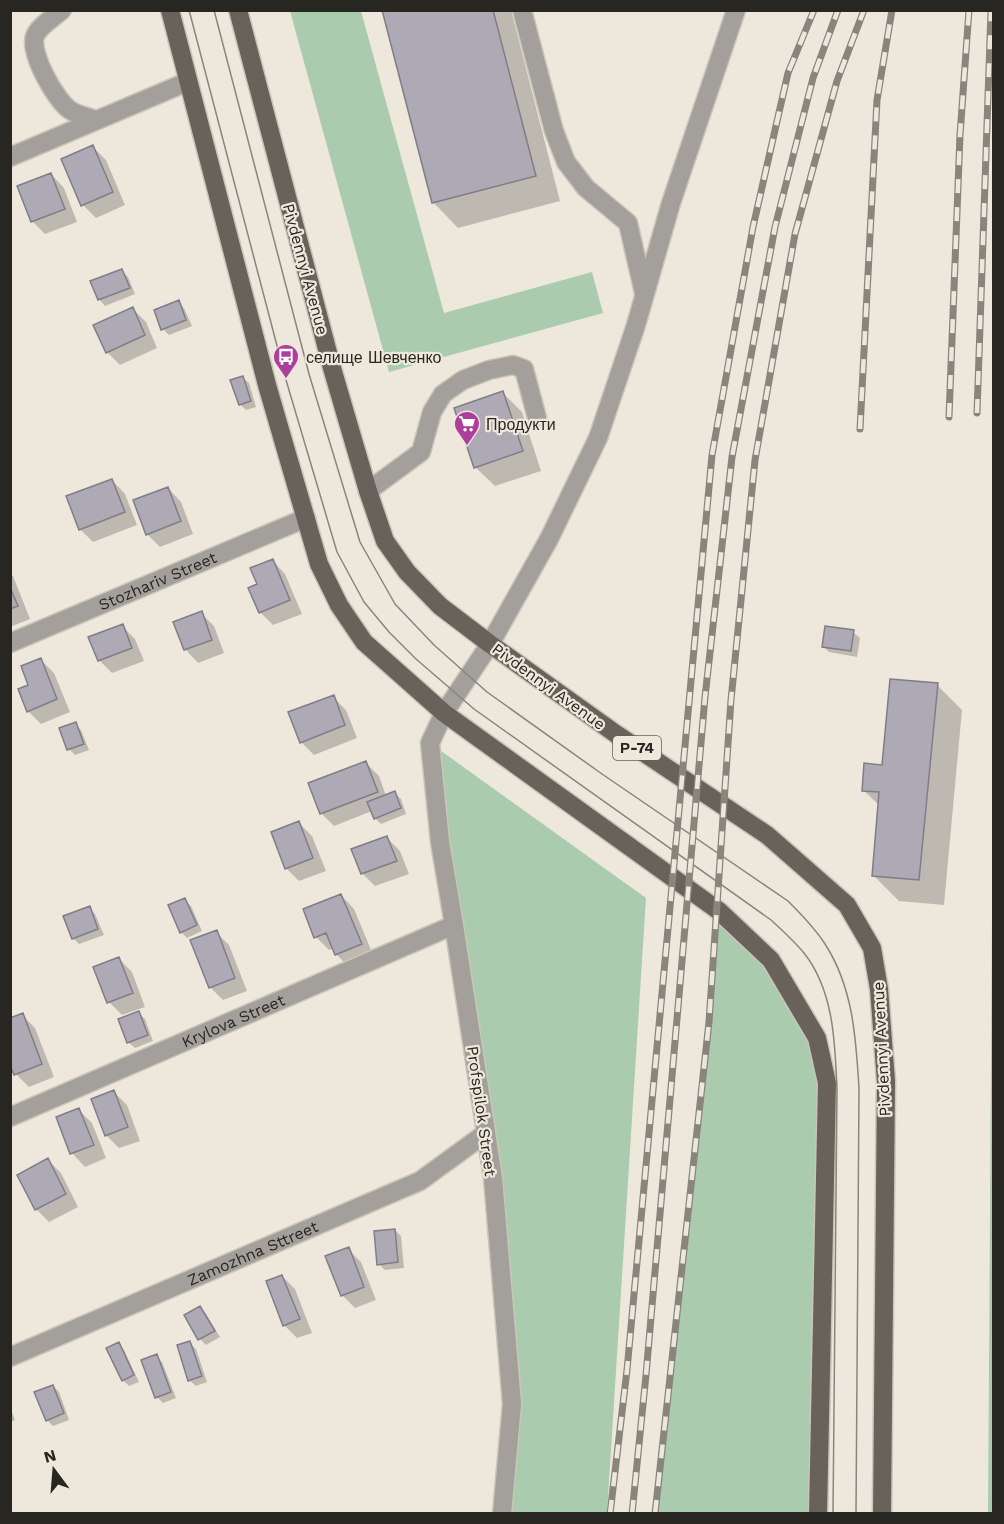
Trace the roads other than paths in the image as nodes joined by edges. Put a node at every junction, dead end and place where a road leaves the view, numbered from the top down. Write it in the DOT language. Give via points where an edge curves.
graph roads {
  1 [pos="62,10"];
  2 [pos="170,10"];
  3 [pos="238,10"];
  4 [pos="522,10"];
  5 [pos="736,10"];
  6 [pos="187,81"];
  7 [pos="96,120"];
  8 [pos="10,158"];
  9 [pos="645,294"];
  10 [pos="537,418"];
  11 [pos="368,491"];
  12 [pos="306,518"];
  13 [pos="10,643"];
  14 [pos="490,644"];
  15 [pos="444,713"];
  16 [pos="454,925"];
  17 [pos="10,1117"];
  18 [pos="486,1133"];
  19 [pos="10,1357"];
  20 [pos="502,1514"];
  21 [pos="818,1514"];
  22 [pos="882,1514"];
  1 -- 7 [label="street" via="38,31 34,48 62,103 69,110"];
  2 -- 6 [label="main road"];
  3 -- 11 [label="main road, Pivdennyi Avenue / Р-74"];
  4 -- 9 [label="street" via="566,162 586,188 628,223"];
  5 -- 9 [label="street, Profspilok Street" via="671,203"];
  6 -- 7 [label="street"];
  6 -- 12 [label="main road"];
  7 -- 8 [label="street"];
  9 -- 14 [label="street, Profspilok Street" via="598,438 549,539"];
  10 -- 11 [label="street" via="524,369 513,366 489,370 463,380 443,394 432,412 421,452"];
  11 -- 14 [label="main road, Pivdennyi Avenue / Р-74" via="385,541 407,572 440,606"];
  12 -- 13 [label="street, Stozhariv Street"];
  12 -- 15 [label="main road" via="319,564 339,605 364,642"];
  14 -- 15 [label="street, Profspilok Street"];
  14 -- 22 [label="main road, Pivdennyi Avenue / Р-74" via="767,835 847,905 872,948 886,1081"];
  15 -- 16 [label="street, Profspilok Street" via="430,743 440,842"];
  15 -- 21 [label="main road" via="719,911 771,960 817,1038 827,1083"];
  16 -- 17 [label="street, Krylova Street"];
  16 -- 18 [label="street, Profspilok Street"];
  18 -- 19 [label="street, Zamozhna Sttreet" via="420,1181"];
  18 -- 20 [label="street, Profspilok Street" via="512,1404"];
}
